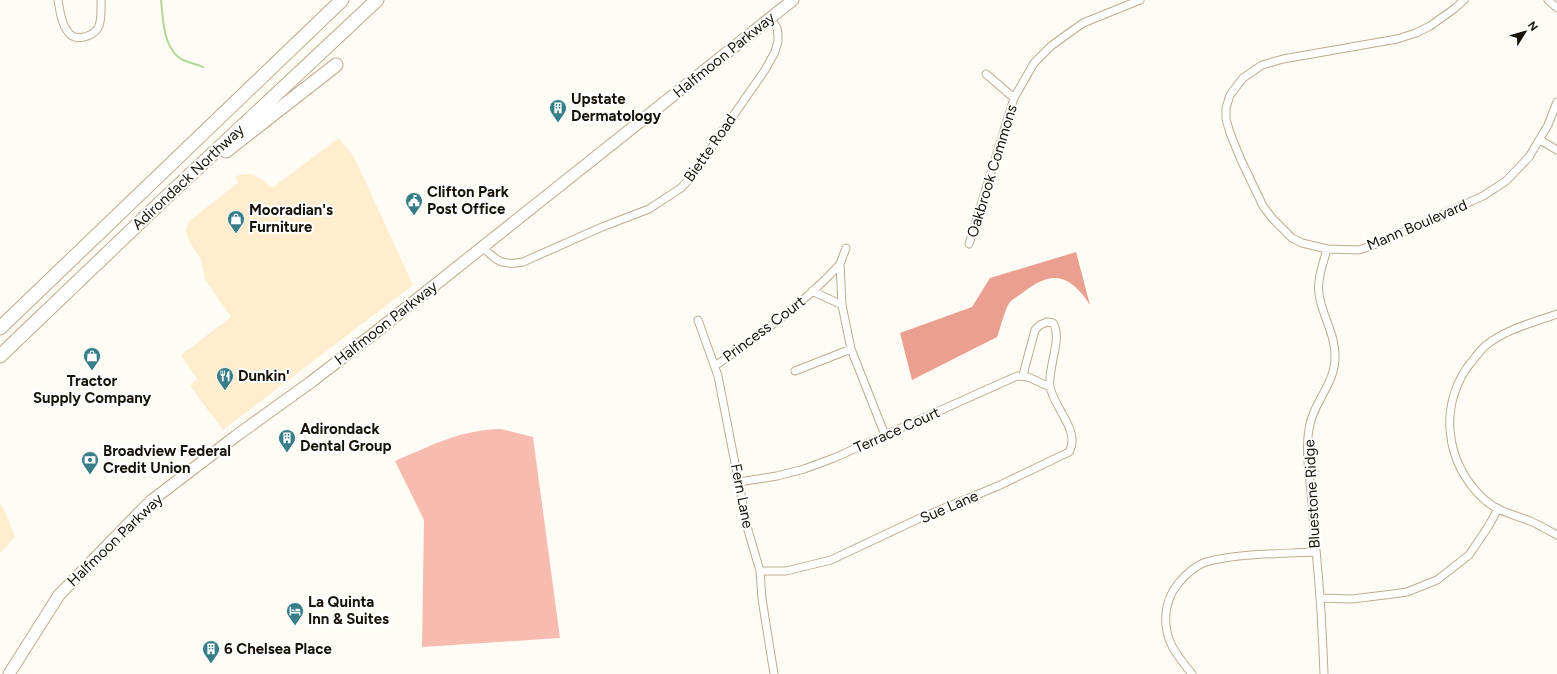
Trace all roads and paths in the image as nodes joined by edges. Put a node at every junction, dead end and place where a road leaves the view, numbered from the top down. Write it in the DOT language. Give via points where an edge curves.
graph roads {
  1 [pos="58,0"];
  2 [pos="101,0"];
  3 [pos="342,0"];
  4 [pos="377,0"];
  5 [pos="793,0"];
  6 [pos="1140,0"];
  7 [pos="1464,0"];
  8 [pos="1548,0"];
  9 [pos="1557,8"];
  10 [pos="770,18"];
  11 [pos="336,65"];
  12 [pos="986,74"];
  13 [pos="1014,98"];
  14 [pos="1557,102"];
  15 [pos="1540,140"];
  16 [pos="1557,150"];
  17 [pos="160,203"];
  18 [pos="969,244"];
  19 [pos="482,247"];
  20 [pos="846,248"];
  21 [pos="1327,250"];
  22 [pos="840,264"];
  23 [pos="812,291"];
  24 [pos="842,305"];
  25 [pos="1557,314"];
  26 [pos="698,320"];
  27 [pos="0,328"];
  28 [pos="851,349"];
  29 [pos="0,356"];
  30 [pos="715,366"];
  31 [pos="795,371"];
  32 [pos="1023,375"];
  33 [pos="1050,387"];
  34 [pos="885,434"];
  35 [pos="739,482"];
  36 [pos="1498,509"];
  37 [pos="1557,535"];
  38 [pos="1315,552"];
  39 [pos="760,571"];
  40 [pos="1320,598"];
  41 [pos="9,674"];
  42 [pos="774,674"];
  43 [pos="1192,674"];
  44 [pos="1324,674"];
  1 -- 2 [label="street" via="64,26 69,34 75,37 90,34 98,28"];
  3 -- 27 [label="highway, Adirondack Northway"];
  4 -- 17 [label="highway, Adirondack Northway"];
  5 -- 10 [label="main road, Halfmoon Parkway"];
  6 -- 13 [label="street, Oakbrook Commons" via="1083,23 1051,46 1034,63"];
  7 -- 21 [label="street, Mann Boulevard" via="1430,26 1397,40 1283,59 1262,65 1243,78 1230,95 1226,108 1230,133 1263,206 1292,238"];
  8 -- 9 [label="street"];
  10 -- 19 [label="main road, Halfmoon Parkway"];
  10 -- 19 [label="street, Biette Road" via="777,28 778,41 775,52 694,174 681,188 649,209 523,262 502,263"];
  11 -- 17 [label="highway"];
  12 -- 13 [label="street, Oakbrook Commons"];
  13 -- 18 [label="street, Oakbrook Commons"];
  14 -- 15 [label="street, Mann Boulevard"];
  15 -- 16 [label="street"];
  15 -- 21 [label="street, Mann Boulevard" via="1529,157 1506,181 1482,196 1374,245 1359,250"];
  17 -- 29 [label="highway, Adirondack Northway"];
  19 -- 41 [label="main road, Halfmoon Parkway" via="317,377 151,501 59,594"];
  20 -- 22 [label="street, Princess Court"];
  21 -- 38 [label="street, Bluestone Ridge" via="1320,276 1319,294 1331,330 1335,360 1333,372 1313,413 1309,429"];
  22 -- 23 [label="street, Princess Court"];
  22 -- 24 [label="street, Princess Court"];
  23 -- 24 [label="street, Princess Court"];
  23 -- 30 [label="street, Princess Court" via="776,322"];
  24 -- 28 [label="street, Princess Court"];
  25 -- 36 [label="street" via="1511,330 1484,347 1464,371 1452,400 1451,440 1457,460 1475,490"];
  26 -- 30 [label="street, Fern Lane"];
  28 -- 31 [label="street"];
  28 -- 34 [label="street, Princess Court"];
  30 -- 35 [label="street, Fern Lane"];
  32 -- 33 [label="street"];
  32 -- 33 [label="street" via="1035,330 1047,322 1053,323 1057,331"];
  32 -- 34 [label="street, Terrace Court" via="1008,379"];
  33 -- 39 [label="street, Sue Lane" via="1072,433 1071,448 1064,456 831,560 786,571"];
  34 -- 35 [label="street, Terrace Court" via="804,469"];
  35 -- 39 [label="street, Fern Lane" via="748,530"];
  36 -- 37 [label="street"];
  36 -- 40 [label="street" via="1469,555 1437,580 1407,592 1352,599"];
  38 -- 40 [label="street, Bluestone Ridge"];
  38 -- 43 [label="street" via="1248,556 1205,562 1176,584 1166,609 1167,628 1171,644"];
  39 -- 42 [label="street, Fern Lane"];
  40 -- 44 [label="street, Bluestone Ridge"];
}
